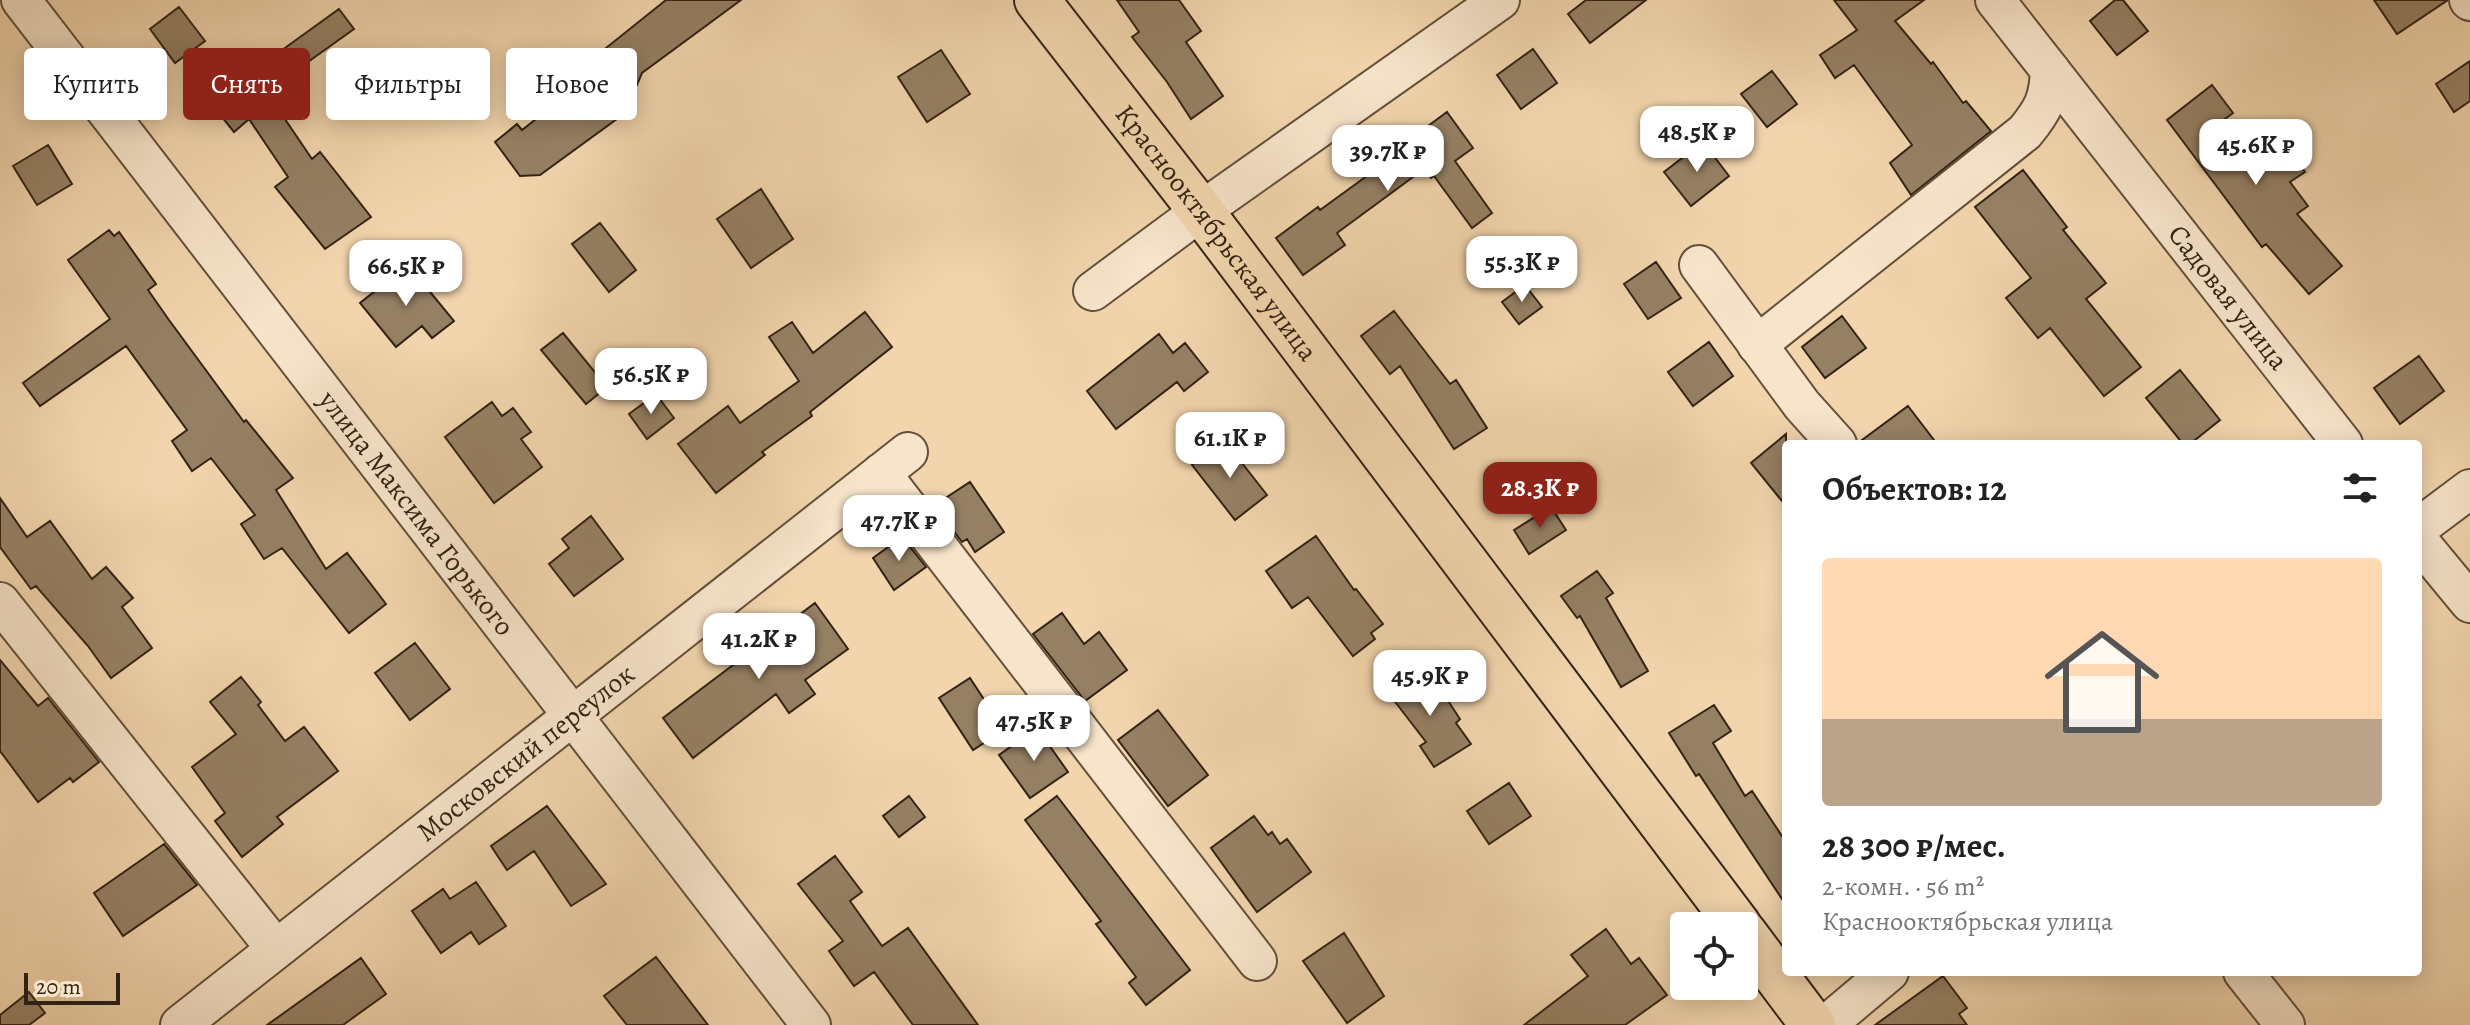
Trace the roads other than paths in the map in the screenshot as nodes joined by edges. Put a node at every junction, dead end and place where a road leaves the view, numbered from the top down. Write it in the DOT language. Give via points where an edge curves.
graph roads {
  1 [pos="21,0"];
  2 [pos="1037,0"];
  3 [pos="1500,0"];
  4 [pos="1995,0"];
  5 [pos="2050,70"];
  6 [pos="1201,211"];
  7 [pos="1699,265"];
  8 [pos="1093,291"];
  9 [pos="1757,345"];
  10 [pos="1833,440"];
  11 [pos="2340,440"];
  12 [pos="2470,489"];
  13 [pos="2422,525"];
  14 [pos="2422,545"];
  15 [pos="0,602"];
  16 [pos="2470,603"];
  17 [pos="573,716"];
  18 [pos="1728,912"];
  19 [pos="276,949"];
  20 [pos="1758,952"];
  21 [pos="1257,961"];
  22 [pos="1884,976"];
  23 [pos="2246,976"];
  24 [pos="180,1025"];
  25 [pos="811,1025"];
  26 [pos="1813,1025"];
  27 [pos="1826,1025"];
  28 [pos="2285,1025"];
  1 -- 17 [label="street, улица Максима Горького"];
  2 -- 6 [label="main road, Краснооктябрьская улица"];
  3 -- 6 [label="street"];
  4 -- 5 [label="street, Садовая улица"];
  5 -- 9 [label="street" via="2049,95 2025,132"];
  5 -- 11 [label="street, Садовая улица"];
  6 -- 8 [label="street"];
  6 -- 18 [label="main road, Краснооктябрьская улица"];
  7 -- 9 [label="street"];
  9 -- 10 [label="street"];
  12 -- 13 [label="street"];
  14 -- 16 [label="street"];
  15 -- 19 [label="street"];
  17 -- 19 [label="street, Московский переулок"];
  17 -- 21 [label="street, Московский переулок" via="895,462"];
  17 -- 25 [label="street, улица Максима Горького"];
  19 -- 24 [label="street, Московский переулок"];
  20 -- 26 [label="main road"];
  22 -- 27 [label="street"];
  23 -- 28 [label="street"];
}
